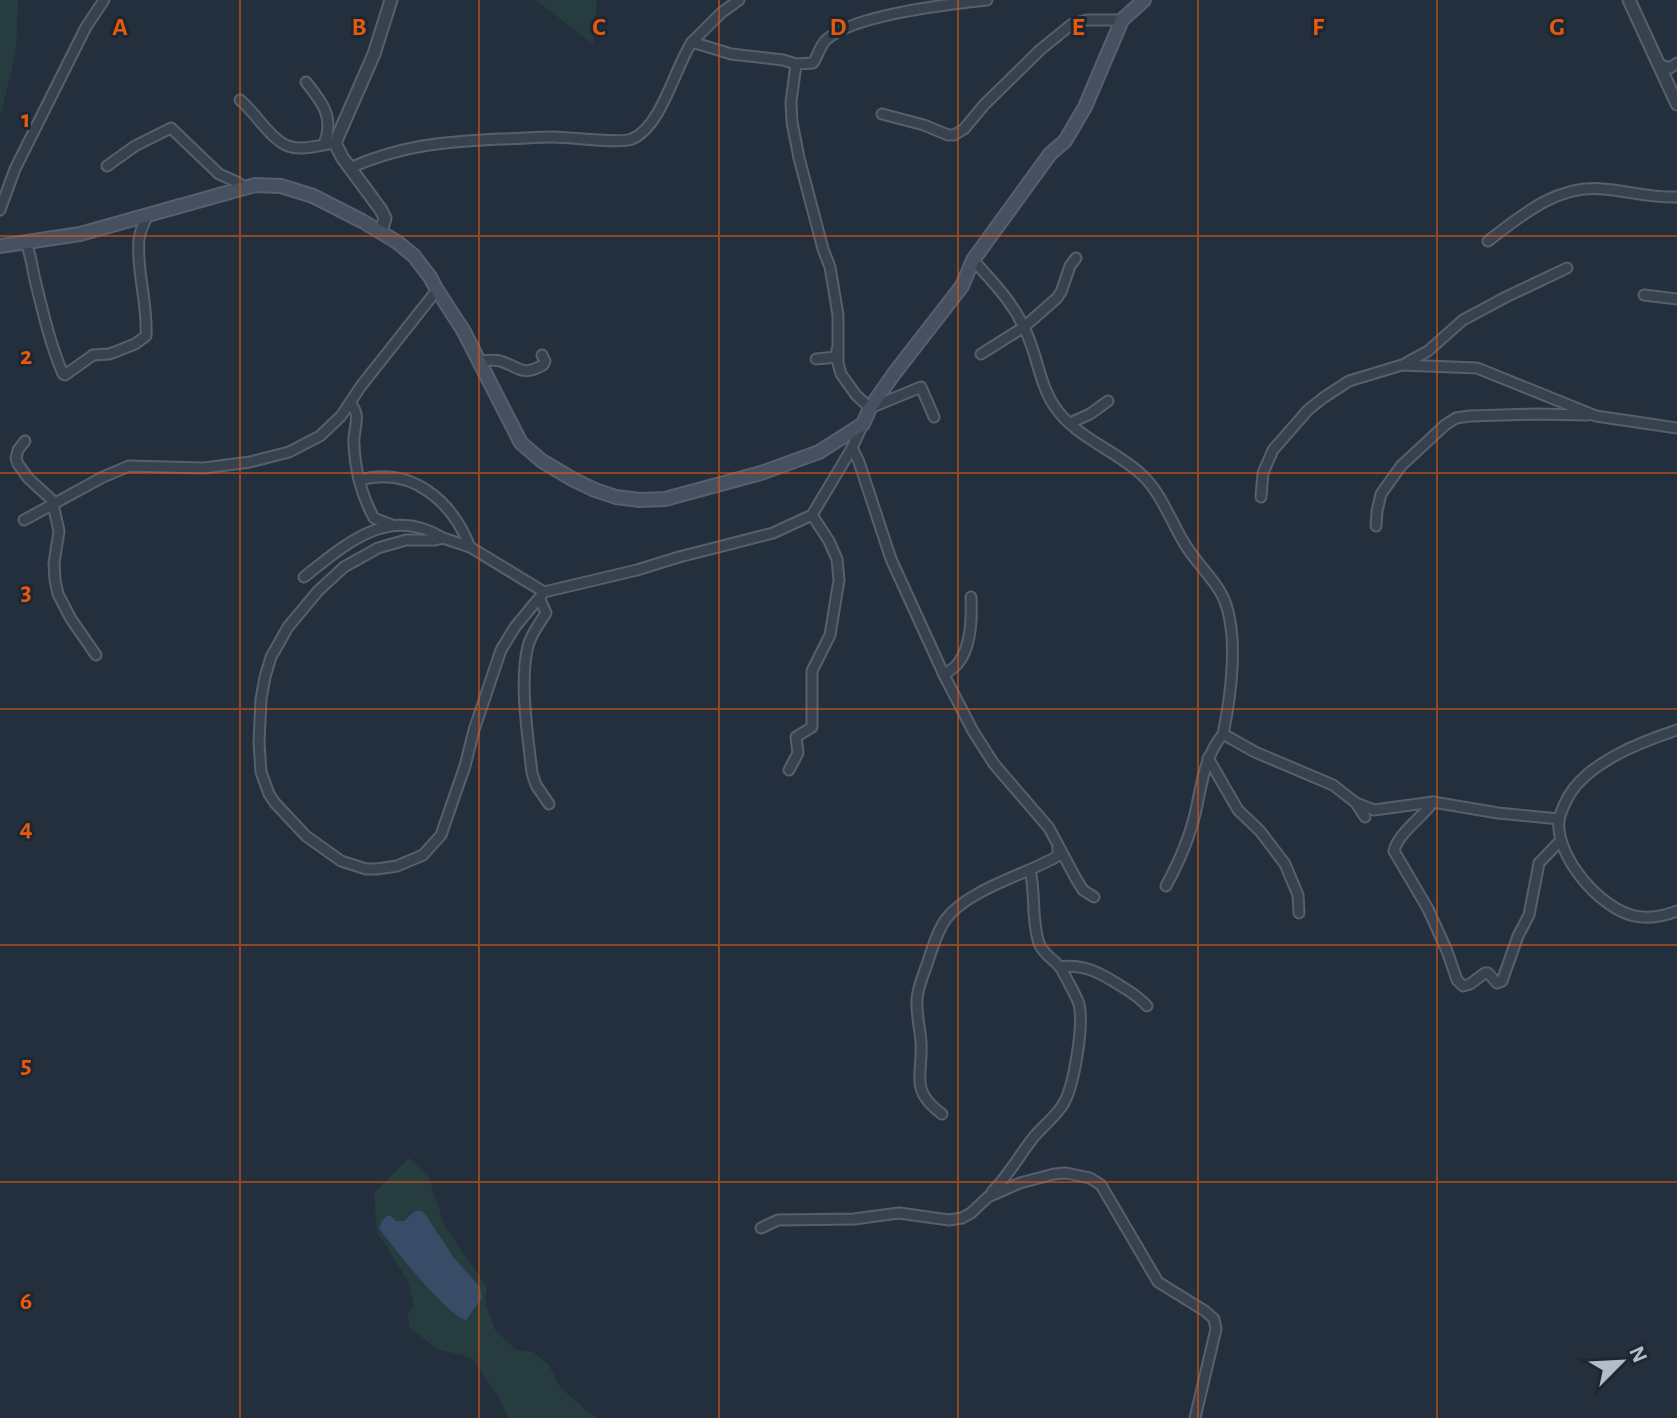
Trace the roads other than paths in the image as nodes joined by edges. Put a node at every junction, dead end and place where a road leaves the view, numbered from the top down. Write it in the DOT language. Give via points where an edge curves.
graph roads {
  1 [pos="104,0"];
  2 [pos="391,0"];
  3 [pos="739,0"];
  4 [pos="987,0"];
  5 [pos="1144,0"];
  6 [pos="1629,0"];
  7 [pos="1122,20"];
  8 [pos="692,42"];
  9 [pos="1677,63"];
  10 [pos="796,64"];
  11 [pos="1658,64"];
  12 [pos="306,82"];
  13 [pos="240,100"];
  14 [pos="1677,104"];
  15 [pos="882,114"];
  16 [pos="330,144"];
  17 [pos="107,166"];
  18 [pos="350,168"];
  19 [pos="244,187"];
  20 [pos="1677,197"];
  21 [pos="0,210"];
  22 [pos="148,215"];
  23 [pos="381,232"];
  24 [pos="1488,241"];
  25 [pos="26,243"];
  26 [pos="0,246"];
  27 [pos="1076,258"];
  28 [pos="973,260"];
  29 [pos="1567,268"];
  30 [pos="437,290"];
  31 [pos="1644,295"];
  32 [pos="1677,299"];
  33 [pos="1024,327"];
  34 [pos="837,350"];
  35 [pos="981,354"];
  36 [pos="542,355"];
  37 [pos="816,359"];
  38 [pos="480,361"];
  39 [pos="1402,365"];
  40 [pos="1108,401"];
  41 [pos="350,403"];
  42 [pos="870,408"];
  43 [pos="1596,416"];
  44 [pos="934,417"];
  45 [pos="1070,423"];
  46 [pos="863,424"];
  47 [pos="1677,428"];
  48 [pos="25,441"];
  49 [pos="852,448"];
  50 [pos="360,480"];
  51 [pos="1261,497"];
  52 [pos="53,505"];
  53 [pos="812,515"];
  54 [pos="24,520"];
  55 [pos="393,525"];
  56 [pos="1376,526"];
  57 [pos="443,538"];
  58 [pos="470,547"];
  59 [pos="304,577"];
  60 [pos="542,595"];
  61 [pos="971,597"];
  62 [pos="96,655"];
  63 [pos="944,675"];
  64 [pos="1677,730"];
  65 [pos="1223,734"];
  66 [pos="1208,758"];
  67 [pos="789,770"];
  68 [pos="1433,802"];
  69 [pos="1356,803"];
  70 [pos="549,804"];
  71 [pos="1365,817"];
  72 [pos="1559,819"];
  73 [pos="1561,840"];
  74 [pos="1058,845"];
  75 [pos="1030,870"];
  76 [pos="1166,886"];
  77 [pos="1094,897"];
  78 [pos="1677,911"];
  79 [pos="1299,913"];
  80 [pos="1060,967"];
  81 [pos="1147,1006"];
  82 [pos="942,1114"];
  83 [pos="988,1197"];
  84 [pos="761,1228"];
  85 [pos="1195,1418"];
  1 -- 21 [label="street" via="15,169"];
  2 -- 16 [label="street" via="374,54"];
  3 -- 8 [label="street"];
  4 -- 10 [label="street" via="856,23 826,41 813,63"];
  5 -- 7 [label="main road"];
  6 -- 11 [label="street"];
  7 -- 15 [label="street" via="1072,24 954,135"];
  7 -- 28 [label="main road" via="1065,141"];
  8 -- 10 [label="street"];
  8 -- 18 [label="street" via="665,101 633,139 439,143 391,151"];
  9 -- 11 [label="street" via="1670,68"];
  10 -- 34 [label="street" via="792,122 830,267"];
  11 -- 14 [label="street"];
  12 -- 16 [label="street" via="330,123"];
  13 -- 16 [label="street" via="287,146"];
  16 -- 18 [label="street"];
  17 -- 19 [label="street" via="171,128 219,174"];
  18 -- 23 [label="street" via="385,218"];
  19 -- 22 [label="main road"];
  19 -- 23 [label="main road" via="297,190"];
  20 -- 24 [label="street" via="1580,189 1539,203"];
  22 -- 25 [label="main road"];
  22 -- 25 [label="street" via="139,239 146,336 109,354 93,355 65,375 53,349"];
  23 -- 30 [label="main road" via="414,256"];
  25 -- 26 [label="main road"];
  27 -- 33 [label="street" via="1057,298"];
  28 -- 33 [label="street" via="1010,302"];
  28 -- 42 [label="main road" via="962,286"];
  29 -- 39 [label="street" via="1463,320 1428,351"];
  30 -- 38 [label="main road"];
  30 -- 41 [label="street"];
  31 -- 32 [label="street"];
  33 -- 35 [label="street"];
  33 -- 45 [label="street" via="1046,390"];
  34 -- 37 [label="street" via="836,357"];
  34 -- 42 [label="street" via="841,374"];
  36 -- 38 [label="street" via="543,365 521,371 498,360"];
  38 -- 46 [label="main road" via="521,443 574,480 616,497 665,499 761,473 819,452"];
  39 -- 43 [label="street" via="1477,368"];
  39 -- 51 [label="street" via="1349,381 1308,410 1273,450"];
  40 -- 45 [label="street"];
  41 -- 50 [label="street" via="357,418 353,444"];
  41 -- 52 [label="street" via="331,428 289,452 204,468 129,466"];
  42 -- 44 [label="street" via="921,387"];
  42 -- 46 [label="main road"];
  43 -- 47 [label="street"];
  43 -- 56 [label="street" via="1456,418 1401,466 1381,494"];
  45 -- 65 [label="street" via="1150,483 1191,556 1220,591 1228,612 1232,670"];
  46 -- 49 [label="street"];
  48 -- 52 [label="street" via="18,450 18,464"];
  49 -- 53 [label="street"];
  49 -- 63 [label="street" via="891,559"];
  50 -- 55 [label="street" via="374,518"];
  50 -- 58 [label="street" via="391,476 419,485 462,528"];
  52 -- 54 [label="street"];
  52 -- 62 [label="street" via="59,531 54,563 58,594"];
  53 -- 60 [label="street" via="773,533"];
  53 -- 67 [label="street" via="837,559 839,580 830,635 812,671 812,727 796,737 798,753"];
  55 -- 57 [label="street" via="422,528"];
  55 -- 59 [label="street" via="347,543"];
  57 -- 58 [label="street"];
  57 -- 60 [label="street" via="378,548 344,567 288,627 271,657 261,699 264,782 275,803 306,836 341,861 366,869 397,866 423,855 441,835 501,650"];
  58 -- 60 [label="street"];
  60 -- 70 [label="street" via="546,613 529,644 524,673 532,773"];
  61 -- 63 [label="street" via="966,647 961,660"];
  63 -- 74 [label="street" via="994,764"];
  64 -- 72 [label="street" via="1638,744 1593,770 1569,795"];
  65 -- 66 [label="street"];
  65 -- 69 [label="street" via="1333,785"];
  66 -- 76 [label="street" via="1190,831"];
  66 -- 79 [label="street" via="1238,810 1285,864"];
  68 -- 69 [label="street" via="1374,810"];
  68 -- 72 [label="street"];
  68 -- 73 [label="street" via="1394,851 1463,986 1485,973 1502,981 1529,915 1539,863"];
  69 -- 71 [label="street"];
  72 -- 73 [label="street"];
  73 -- 78 [label="street" via="1581,877 1617,910 1635,917"];
  74 -- 75 [label="street" via="1058,856"];
  74 -- 77 [label="street" via="1083,890"];
  75 -- 80 [label="street" via="1038,942"];
  75 -- 82 [label="street" via="968,900 935,936 918,990 920,1090"];
  80 -- 81 [label="street" via="1078,966 1108,976"];
  80 -- 83 [label="street" via="1079,1004 1081,1031 1073,1078 1062,1107"];
  83 -- 84 [label="street" via="971,1213 949,1220 899,1213 778,1220"];
  83 -- 85 [label="street" via="1054,1174 1090,1178 1101,1185 1158,1282 1214,1319"];
}
